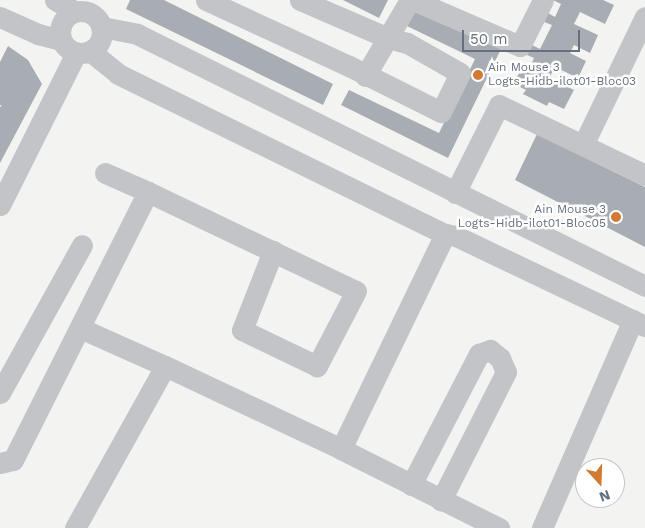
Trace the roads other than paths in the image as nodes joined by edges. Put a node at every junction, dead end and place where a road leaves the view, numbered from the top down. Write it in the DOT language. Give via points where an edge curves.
graph roads {
  1 [pos="55,0"];
  2 [pos="206,0"];
  3 [pos="300,0"];
  4 [pos="411,0"];
  5 [pos="543,0"];
  6 [pos="93,13"];
  7 [pos="0,17"];
  8 [pos="645,17"];
  9 [pos="388,38"];
  10 [pos="76,48"];
  11 [pos="365,76"];
  12 [pos="583,145"];
  13 [pos="105,172"];
  14 [pos="645,175"];
  15 [pos="148,192"];
  16 [pos="455,193"];
  17 [pos="0,205"];
  18 [pos="445,234"];
  19 [pos="82,245"];
  20 [pos="273,252"];
  21 [pos="645,286"];
  22 [pos="639,323"];
  23 [pos="80,328"];
  24 [pos="165,366"];
  25 [pos="0,393"];
  26 [pos="341,449"];
  27 [pos="0,463"];
  28 [pos="411,485"];
  29 [pos="441,500"];
  30 [pos="75,528"];
  31 [pos="498,528"];
  32 [pos="542,528"];
  1 -- 6 [label="street"];
  2 -- 11 [label="street"];
  3 -- 9 [label="street"];
  4 -- 5 [label="street" via="520,46"];
  4 -- 9 [label="street"];
  6 -- 10 [label="street" via="100,41"];
  6 -- 10 [label="street" via="68,15 60,26"];
  6 -- 16 [label="street"];
  7 -- 10 [label="street"];
  8 -- 12 [label="street"];
  9 -- 11 [label="street"];
  9 -- 11 [label="street" via="408,43 460,73 441,112"];
  10 -- 17 [label="street"];
  10 -- 18 [label="street" via="118,74"];
  12 -- 14 [label="street"];
  12 -- 16 [label="street" via="500,105"];
  13 -- 15 [label="street"];
  15 -- 20 [label="street"];
  15 -- 23 [label="street"];
  16 -- 21 [label="street"];
  18 -- 22 [label="street" via="456,236"];
  18 -- 26 [label="street"];
  19 -- 25 [label="street"];
  20 -- 20 [label="street" via="356,291 317,366 242,330"];
  22 -- 32 [label="street"];
  23 -- 24 [label="street"];
  23 -- 27 [label="street" via="13,460"];
  24 -- 26 [label="street"];
  24 -- 30 [label="street"];
  26 -- 28 [label="street"];
  28 -- 29 [label="street"];
  28 -- 29 [label="street" via="479,354 490,350 500,358 506,372"];
  29 -- 31 [label="street"];
}
